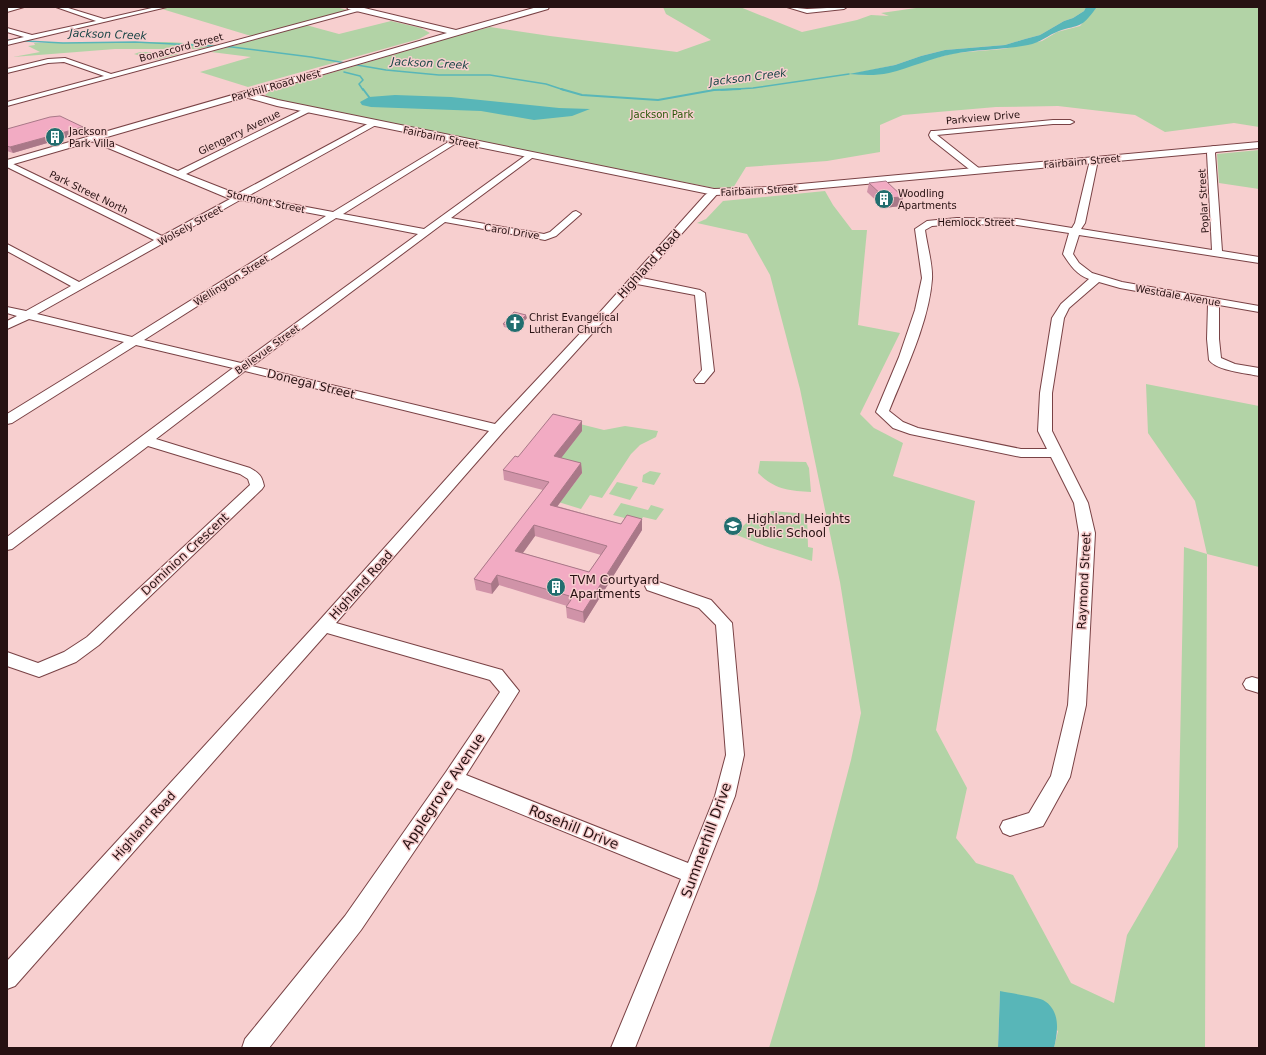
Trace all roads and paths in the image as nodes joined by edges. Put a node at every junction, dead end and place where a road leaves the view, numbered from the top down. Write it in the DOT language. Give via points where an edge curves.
graph roads {
  1 [pos="20,7"];
  2 [pos="59,7"];
  3 [pos="86,7"];
  4 [pos="164,7"];
  5 [pos="545,7"];
  6 [pos="790,7"];
  7 [pos="844,7"];
  8 [pos="356,8"];
  9 [pos="7,10"];
  10 [pos="71,10"];
  11 [pos="104,21"];
  12 [pos="434,27"];
  13 [pos="7,30"];
  14 [pos="455,33"];
  15 [pos="29,38"];
  16 [pos="438,38"];
  17 [pos="9,43"];
  18 [pos="7,71"];
  19 [pos="111,76"];
  20 [pos="244,94"];
  21 [pos="7,104"];
  22 [pos="309,110"];
  23 [pos="1070,122"];
  24 [pos="373,123"];
  25 [pos="92,138"];
  26 [pos="455,140"];
  27 [pos="1259,145"];
  28 [pos="1214,149"];
  29 [pos="529,156"];
  30 [pos="1094,160"];
  31 [pos="7,164"];
  32 [pos="977,170"];
  33 [pos="179,174"];
  34 [pos="714,192"];
  35 [pos="240,197"];
  36 [pos="576,214"];
  37 [pos="335,215"];
  38 [pos="442,219"];
  39 [pos="1075,230"];
  40 [pos="425,232"];
  41 [pos="162,240"];
  42 [pos="7,247"];
  43 [pos="1217,253"];
  44 [pos="1259,260"];
  45 [pos="1097,278"];
  46 [pos="634,280"];
  47 [pos="78,286"];
  48 [pos="1214,302"];
  49 [pos="1259,309"];
  50 [pos="7,310"];
  51 [pos="26,315"];
  52 [pos="7,326"];
  53 [pos="133,340"];
  54 [pos="243,367"];
  55 [pos="1259,372"];
  56 [pos="700,380"];
  57 [pos="7,420"];
  58 [pos="498,429"];
  59 [pos="146,441"];
  60 [pos="1056,454"];
  61 [pos="7,545"];
  62 [pos="653,586"];
  63 [pos="324,626"];
  64 [pos="7,659"];
  65 [pos="453,778"];
  66 [pos="1010,827"];
  67 [pos="694,875"];
  68 [pos="7,978"];
  69 [pos="254,1048"];
  70 [pos="623,1048"];
  1 -- 9 [label="street"];
  2 -- 10 [label="street"];
  3 -- 10 [label="street"];
  4 -- 11 [label="street"];
  5 -- 14 [label="main road, Parkhill Road West"];
  6 -- 7 [label="street" via="807,12"];
  8 -- 12 [label="main road"];
  8 -- 19 [label="street, Bonaccord Street"];
  10 -- 11 [label="street"];
  11 -- 15 [label="street"];
  12 -- 14 [label="main road"];
  12 -- 16 [label="main road" via="440,33"];
  13 -- 15 [label="street"];
  14 -- 16 [label="main road, Parkhill Road West"];
  15 -- 17 [label="street"];
  16 -- 20 [label="main road, Parkhill Road West"];
  18 -- 19 [label="street" via="48,61 65,60"];
  19 -- 21 [label="street, Bonaccord Street"];
  20 -- 22 [label="main road, Fairbairn Street"];
  20 -- 25 [label="main road, Parkhill Road West"];
  22 -- 24 [label="main road, Fairbairn Street"];
  22 -- 33 [label="street, Glengarry Avenue"];
  23 -- 32 [label="street, Parkview Drive" via="934,133 934,137"];
  24 -- 26 [label="main road, Fairbairn Street"];
  24 -- 35 [label="street, Wolsely Street"];
  25 -- 31 [label="main road, Parkhill Road West"];
  25 -- 33 [label="street, Stormont Street"];
  26 -- 29 [label="main road, Fairbairn Street"];
  26 -- 37 [label="street, Wellington Street"];
  27 -- 28 [label="main road, Fairbairn Street"];
  28 -- 30 [label="main road, Fairbairn Street"];
  28 -- 43 [label="street, Poplar Street" via="1211,153"];
  29 -- 34 [label="main road, Fairbairn Street"];
  29 -- 38 [label="street, Bellevue Street"];
  30 -- 32 [label="main road, Fairbairn Street"];
  30 -- 39 [label="street" via="1080,223"];
  31 -- 41 [label="street, Park Street North"];
  32 -- 34 [label="main road, Fairbairn Street" via="768,190"];
  33 -- 35 [label="street, Stormont Street" via="231,196"];
  34 -- 46 [label="street, Highland Road"];
  35 -- 37 [label="street, Stormont Street"];
  35 -- 41 [label="street, Wolsely Street"];
  36 -- 38 [label="street, Carol Drive" via="553,234 545,237"];
  37 -- 40 [label="street, Stormont Street"];
  37 -- 53 [label="street, Wellington Street"];
  38 -- 40 [label="street, Bellevue Street"];
  39 -- 43 [label="street, Hemlock Street"];
  39 -- 45 [label="street" via="1068,254 1075,265"];
  39 -- 60 [label="street, Hemlock Street" via="1017,222 980,221 930,223 920,229 927,278 921,310 882,412 898,425 915,432 1021,454"];
  40 -- 54 [label="street, Bellevue Street"];
  41 -- 47 [label="street, Wolsely Street"];
  42 -- 47 [label="street"];
  43 -- 44 [label="street, Hemlock Street"];
  45 -- 48 [label="street, Westdale Avenue" via="1120,285"];
  45 -- 60 [label="street, Raymond Street" via="1065,306 1058,318 1046,392 1045,431"];
  46 -- 56 [label="street" via="700,292 708,371"];
  46 -- 58 [label="street, Highland Road"];
  47 -- 51 [label="street, Wolsely Street"];
  48 -- 49 [label="street, Westdale Avenue"];
  48 -- 55 [label="street" via="1214,360 1232,367"];
  50 -- 51 [label="street, Donegal Street"];
  51 -- 52 [label="street, Wolsely Street"];
  51 -- 53 [label="street, Donegal Street"];
  53 -- 54 [label="street, Donegal Street"];
  53 -- 57 [label="street, Wellington Street"];
  54 -- 58 [label="street, Donegal Street"];
  54 -- 59 [label="street, Bellevue Street"];
  58 -- 63 [label="street, Highland Road"];
  59 -- 61 [label="street, Bellevue Street"];
  59 -- 64 [label="street, Dominion Crescent" via="245,471 255,477 257,486 93,641 70,657 39,670"];
  60 -- 66 [label="street, Raymond Street" via="1081,503 1087,533 1077,705 1060,777 1036,820"];
  62 -- 67 [label="street, Summerhill Drive" via="705,604 724,623 735,755 725,796"];
  63 -- 65 [label="street, Applegrove Avenue" via="496,675 510,691"];
  63 -- 68 [label="street, Highland Road"];
  65 -- 67 [label="street, Rosehill Drive"];
  65 -- 69 [label="street, Applegrove Avenue" via="353,923"];
  67 -- 70 [label="street, Summerhill Drive"];
}
